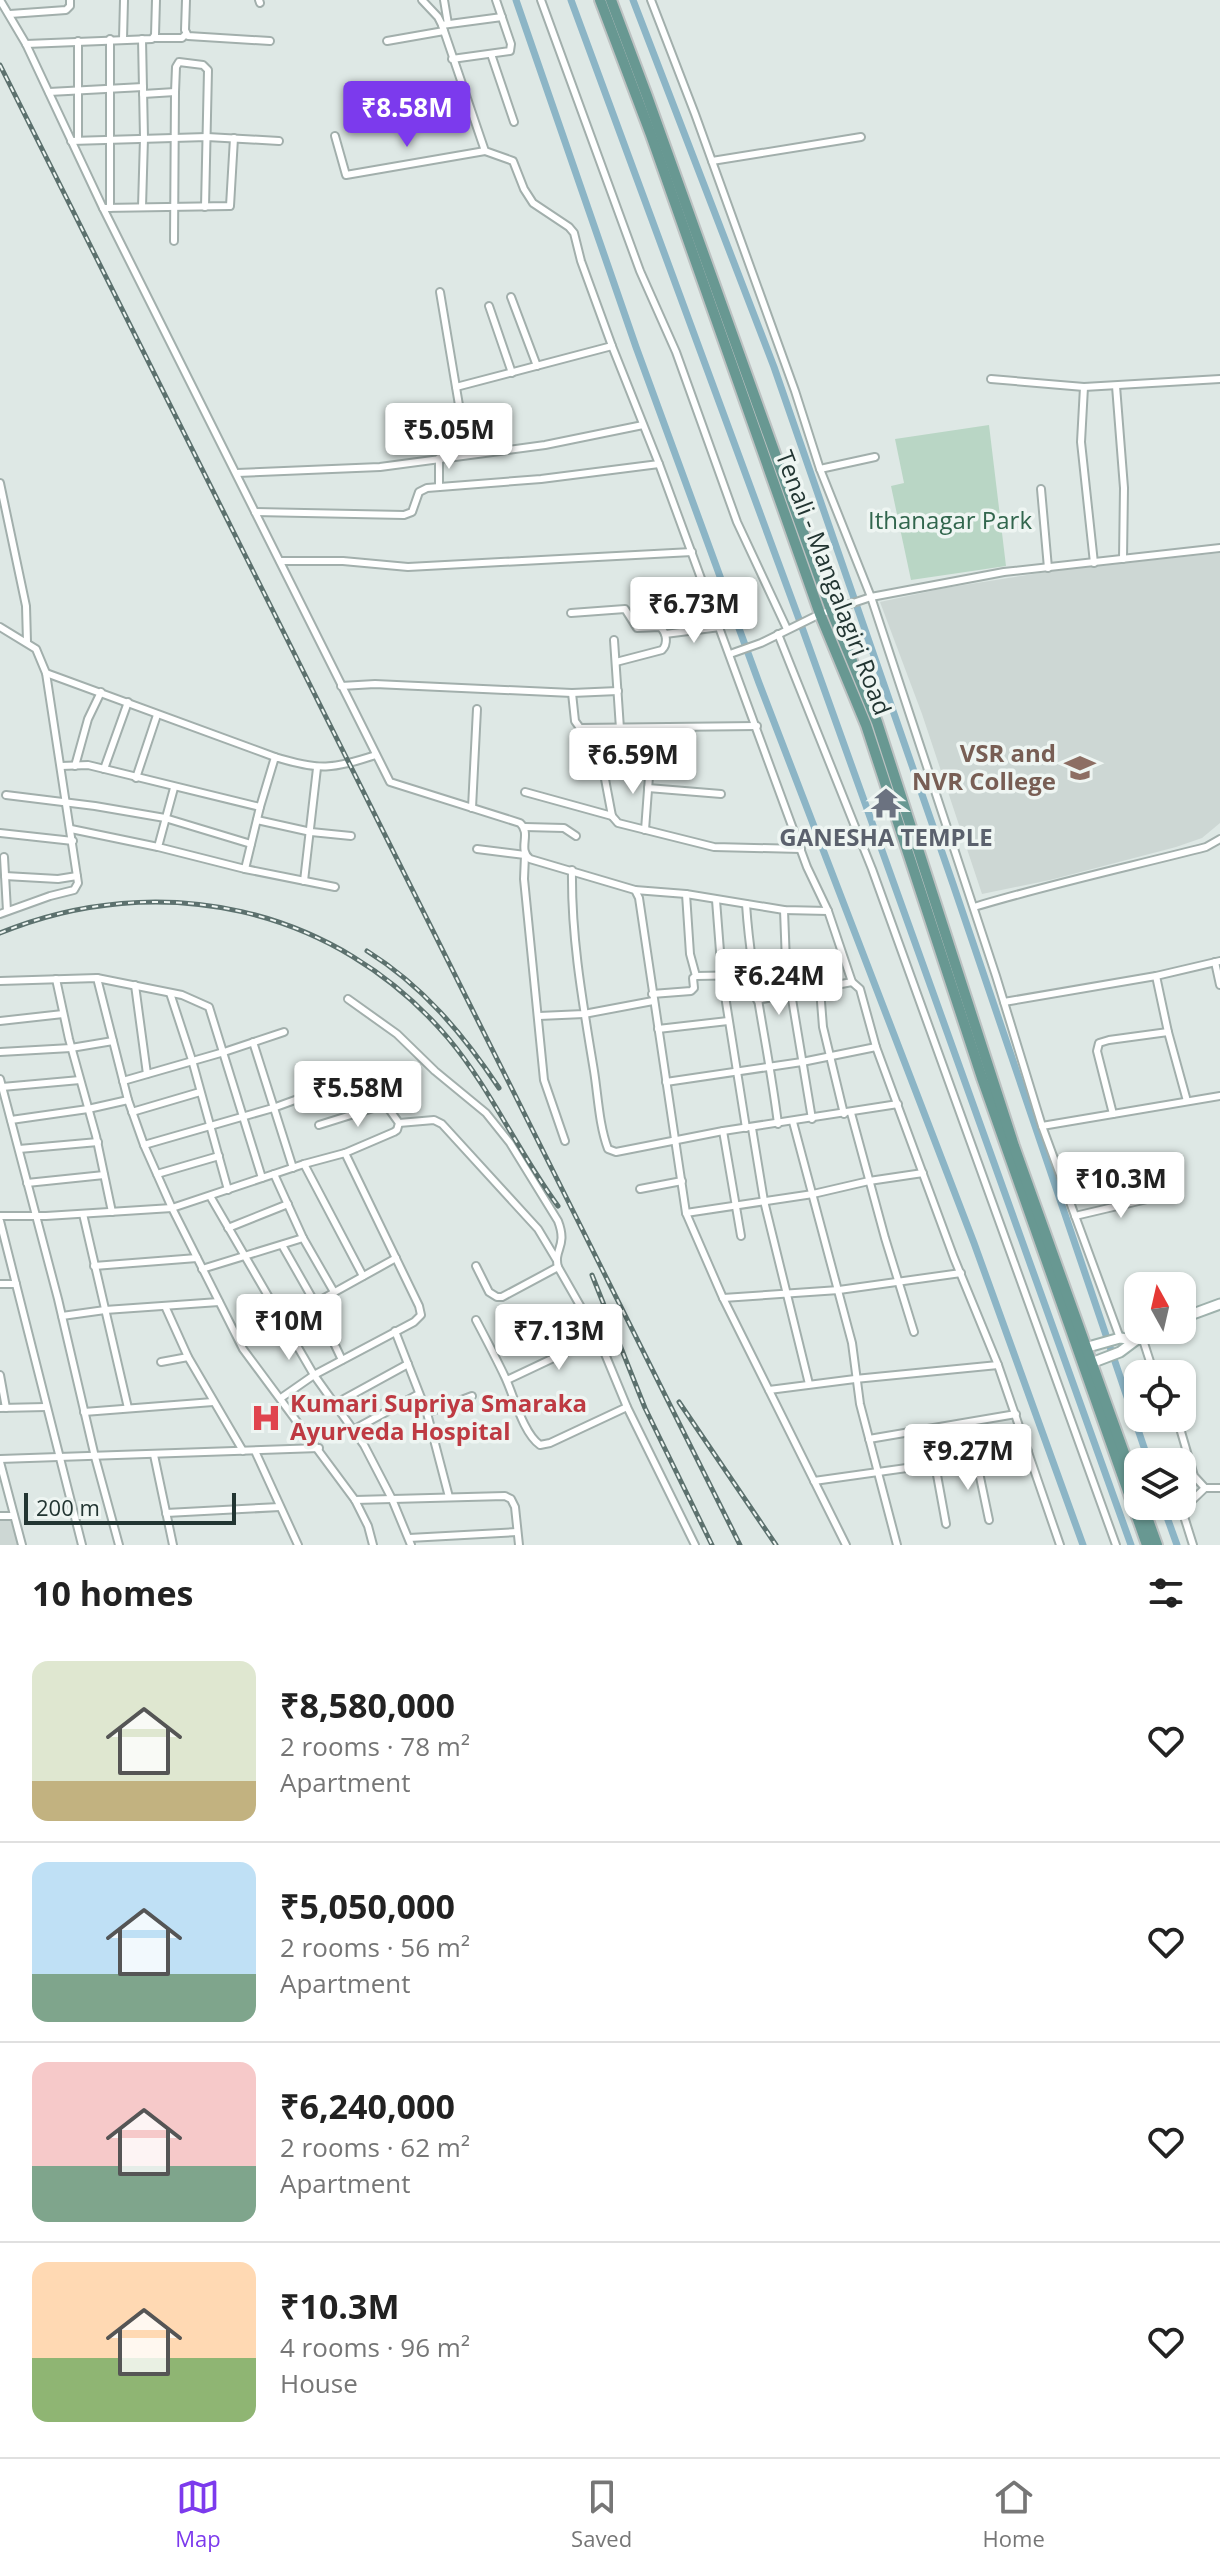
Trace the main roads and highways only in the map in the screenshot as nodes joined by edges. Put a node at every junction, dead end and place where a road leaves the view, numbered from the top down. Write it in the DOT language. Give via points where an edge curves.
graph roads {
  1 [pos="600,0"];
  2 [pos="611,0"];
  3 [pos="825,612"];
  4 [pos="1090,1363"];
  5 [pos="1124,1454"];
  6 [pos="1148,1520"];
  7 [pos="1147,1545"];
  8 [pos="1157,1545"];
  1 -- 3 [label="main road, Tenali - Mangalagiri Road"];
  2 -- 3 [label="main road, Tenali - Mangalagiri Road"];
  3 -- 4 [label="main road, Tenali - Mangalagiri Road" via="982,1078"];
  4 -- 5 [label="main road, Tenali - Mangalagiri Road"];
  4 -- 7 [label="main road, Tenali - Mangalagiri Road"];
  6 -- 8 [label="main road"];
}
